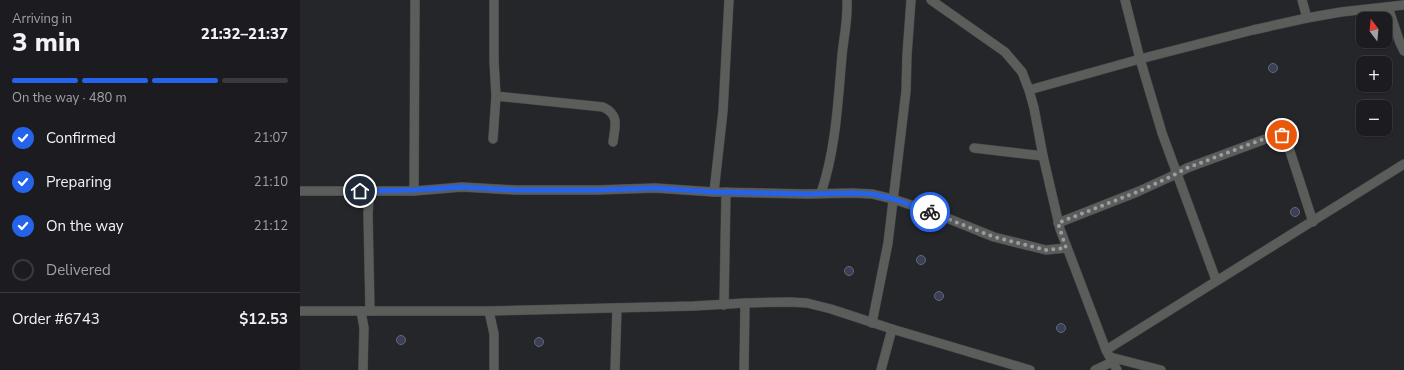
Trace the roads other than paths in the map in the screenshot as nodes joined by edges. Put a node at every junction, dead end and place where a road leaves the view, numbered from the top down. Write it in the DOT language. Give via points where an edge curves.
graph roads {
  1 [pos="415,0"];
  2 [pos="494,0"];
  3 [pos="729,0"];
  4 [pos="847,0"];
  5 [pos="911,0"];
  6 [pos="931,0"];
  7 [pos="1125,0"];
  8 [pos="1302,0"];
  9 [pos="1404,5"];
  10 [pos="1388,7"];
  11 [pos="1307,18"];
  12 [pos="1404,51"];
  13 [pos="1140,59"];
  14 [pos="1029,90"];
  15 [pos="496,96"];
  16 [pos="493,139"];
  17 [pos="613,142"];
  18 [pos="974,148"];
  19 [pos="1043,156"];
  20 [pos="1404,164"];
  21 [pos="1176,173"];
  22 [pos="414,190"];
  23 [pos="300,191"];
  24 [pos="370,191"];
  25 [pos="714,192"];
  26 [pos="726,192"];
  27 [pos="822,194"];
  28 [pos="894,199"];
  29 [pos="1313,222"];
  30 [pos="1058,223"];
  31 [pos="1066,248"];
  32 [pos="1216,280"];
  33 [pos="745,303"];
  34 [pos="724,305"];
  35 [pos="617,308"];
  36 [pos="300,311"];
  37 [pos="366,311"];
  38 [pos="489,311"];
  39 [pos="872,323"];
  40 [pos="892,329"];
  41 [pos="1111,360"];
  42 [pos="363,370"];
  43 [pos="494,370"];
  44 [pos="615,370"];
  45 [pos="744,370"];
  46 [pos="881,370"];
  47 [pos="1030,370"];
  48 [pos="1095,370"];
  49 [pos="1161,370"];
  1 -- 22 [label="street"];
  2 -- 15 [label="street"];
  3 -- 25 [label="street" via="724,111"];
  4 -- 27 [label="street" via="832,147"];
  5 -- 28 [label="street" via="906,91"];
  6 -- 14 [label="street" via="1005,52 1022,72"];
  7 -- 13 [label="street"];
  8 -- 11 [label="street"];
  9 -- 10 [label="street"];
  10 -- 11 [label="street"];
  10 -- 12 [label="street"];
  11 -- 13 [label="street"];
  13 -- 14 [label="street"];
  13 -- 21 [label="street"];
  14 -- 19 [label="street"];
  15 -- 16 [label="street"];
  15 -- 17 [label="street" via="603,107 610,110 615,118"];
  18 -- 19 [label="street"];
  19 -- 30 [label="street"];
  20 -- 29 [label="street"];
  21 -- 29 [label="street" via="1274,135 1282,135 1286,139"];
  21 -- 30 [label="street" via="1137,192"];
  21 -- 32 [label="street"];
  22 -- 24 [label="street"];
  22 -- 25 [label="street" via="462,187 515,190 655,188"];
  23 -- 24 [label="street"];
  24 -- 37 [label="street"];
  25 -- 26 [label="street"];
  26 -- 27 [label="street"];
  26 -- 34 [label="street"];
  27 -- 28 [label="street" via="872,194"];
  28 -- 31 [label="street" via="994,237 1046,250"];
  28 -- 39 [label="street"];
  29 -- 32 [label="street"];
  30 -- 31 [label="street"];
  31 -- 41 [label="street"];
  32 -- 41 [label="street"];
  33 -- 34 [label="street"];
  33 -- 39 [label="street" via="807,303"];
  33 -- 45 [label="street"];
  34 -- 35 [label="street"];
  35 -- 38 [label="street"];
  35 -- 44 [label="street"];
  36 -- 37 [label="street"];
  37 -- 38 [label="street"];
  37 -- 42 [label="street"];
  38 -- 43 [label="street" via="494,334"];
  39 -- 40 [label="street"];
  40 -- 46 [label="street"];
  40 -- 47 [label="street"];
  41 -- 48 [label="street"];
  41 -- 49 [label="street"];
}
